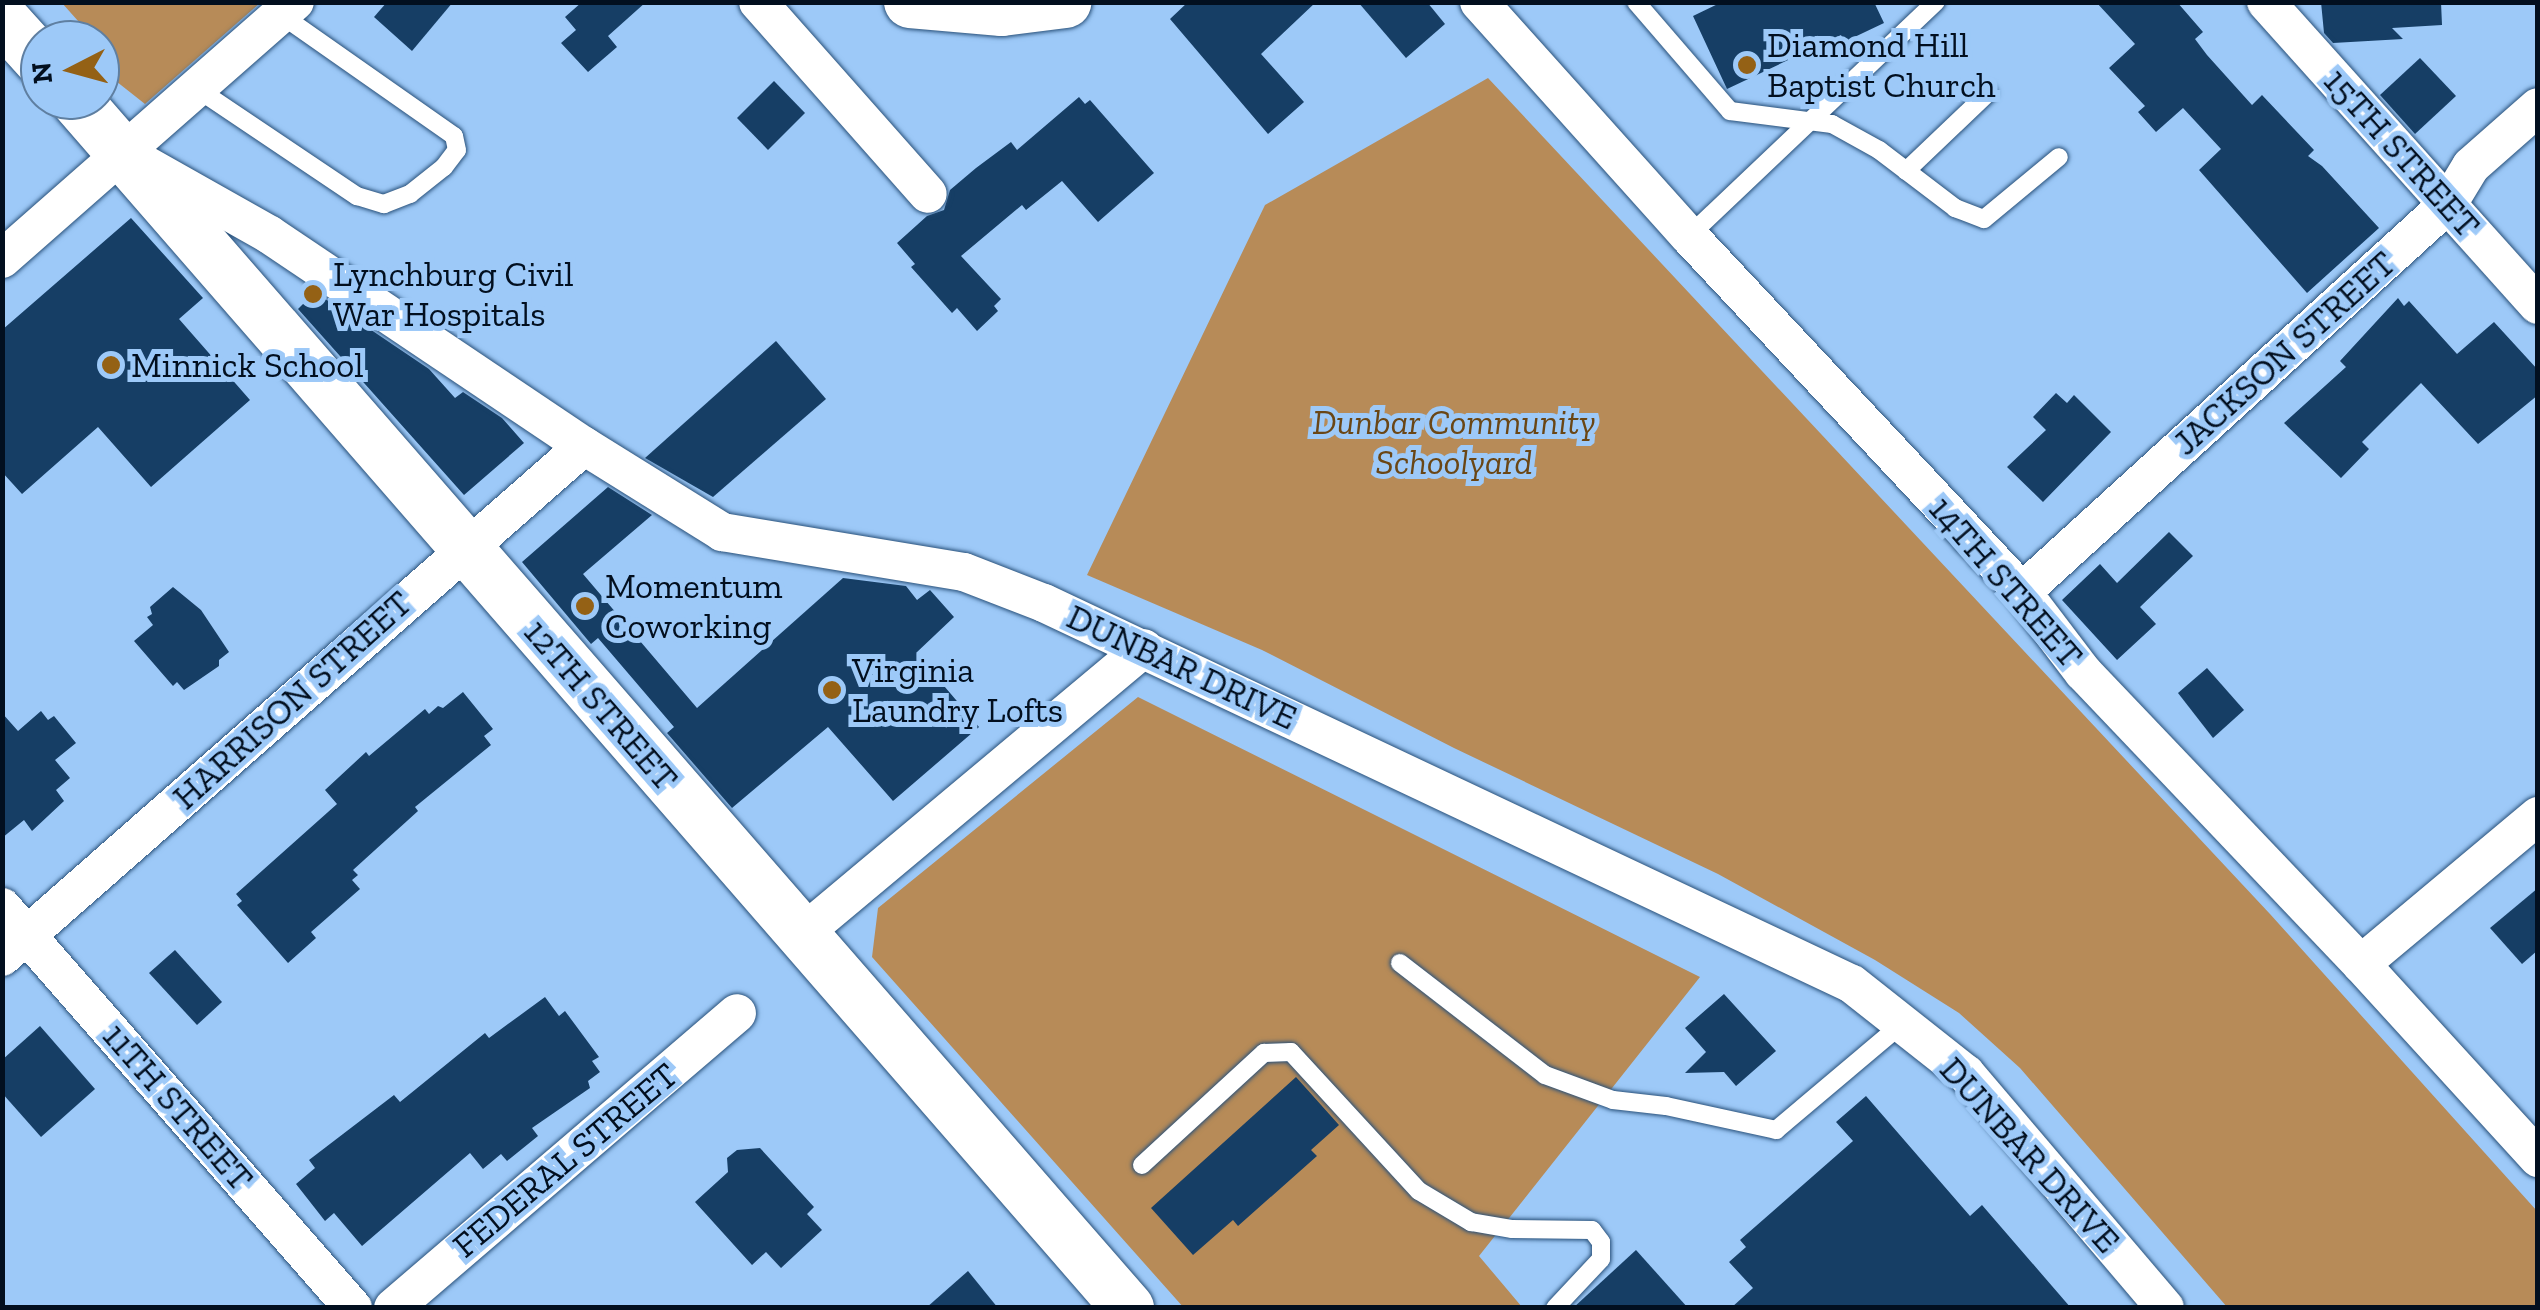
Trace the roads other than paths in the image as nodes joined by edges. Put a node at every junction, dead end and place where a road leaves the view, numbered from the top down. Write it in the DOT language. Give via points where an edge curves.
graph roads {
  1 [pos="758,2"];
  2 [pos="910,2"];
  3 [pos="1064,2"];
  4 [pos="1479,2"];
  5 [pos="1636,2"];
  6 [pos="1936,2"];
  7 [pos="2266,2"];
  8 [pos="288,9"];
  9 [pos="2,18"];
  10 [pos="20,38"];
  11 [pos="196,88"];
  12 [pos="1988,92"];
  13 [pos="2538,107"];
  14 [pos="94,120"];
  15 [pos="1806,121"];
  16 [pos="122,152"];
  17 [pos="2059,157"];
  18 [pos="1906,170"];
  19 [pos="928,194"];
  20 [pos="2448,204"];
  21 [pos="1689,236"];
  22 [pos="2,259"];
  23 [pos="2538,305"];
  24 [pos="584,446"];
  25 [pos="463,548"];
  26 [pos="2022,592"];
  27 [pos="1144,648"];
  28 [pos="2538,816"];
  29 [pos="2,907"];
  30 [pos="801,934"];
  31 [pos="15,946"];
  32 [pos="1400,963"];
  33 [pos="2361,964"];
  34 [pos="738,1014"];
  35 [pos="1902,1024"];
  36 [pos="2538,1158"];
  37 [pos="1142,1165"];
  38 [pos="353,1308"];
  39 [pos="393,1308"];
  40 [pos="1128,1308"];
  41 [pos="1555,1308"];
  42 [pos="2166,1308"];
  1 -- 19 [label="street"];
  2 -- 3 [label="main road" via="1002,10"];
  4 -- 21 [label="street, 14TH STREET"];
  5 -- 15 [label="lane" via="1730,111"];
  6 -- 15 [label="lane"];
  7 -- 20 [label="street, 15TH STREET"];
  8 -- 11 [label="street"];
  8 -- 11 [label="lane" via="454,136 457,150 444,167 410,194 384,204 357,196"];
  9 -- 10 [label="main road"];
  11 -- 16 [label="street"];
  12 -- 18 [label="lane"];
  13 -- 20 [label="street, JACKSON STREET" via="2471,166"];
  14 -- 16 [label="main road, 12TH STREET"];
  15 -- 18 [label="lane" via="1832,124"];
  15 -- 21 [label="lane"];
  16 -- 22 [label="street"];
  16 -- 24 [label="street, DUNBAR DRIVE" via="270,235"];
  16 -- 25 [label="main road, 12TH STREET"];
  17 -- 18 [label="lane" via="1984,219 1955,208"];
  20 -- 23 [label="street, 15TH STREET"];
  20 -- 26 [label="street, JACKSON STREET"];
  21 -- 26 [label="street, 14TH STREET"];
  24 -- 25 [label="street, HARRISON STREET"];
  24 -- 27 [label="street, DUNBAR DRIVE" via="722,532 964,572"];
  25 -- 30 [label="main road, 12TH STREET"];
  25 -- 31 [label="street, HARRISON STREET"];
  26 -- 33 [label="street, 14TH STREET" via="2083,672"];
  27 -- 30 [label="street"];
  27 -- 35 [label="street, DUNBAR DRIVE" via="1852,984"];
  28 -- 33 [label="street"];
  29 -- 31 [label="street, 11TH STREET"];
  30 -- 40 [label="main road, 12TH STREET"];
  31 -- 38 [label="street, 11TH STREET"];
  32 -- 35 [label="lane" via="1545,1075 1613,1100 1776,1130"];
  33 -- 36 [label="street, 14TH STREET"];
  34 -- 39 [label="street, FEDERAL STREET"];
  35 -- 42 [label="street, DUNBAR DRIVE" via="1966,1074"];
  37 -- 41 [label="lane" via="1264,1053 1291,1052 1432,1199 1471,1222 1512,1230 1592,1230 1601,1242 1601,1259"];
}
